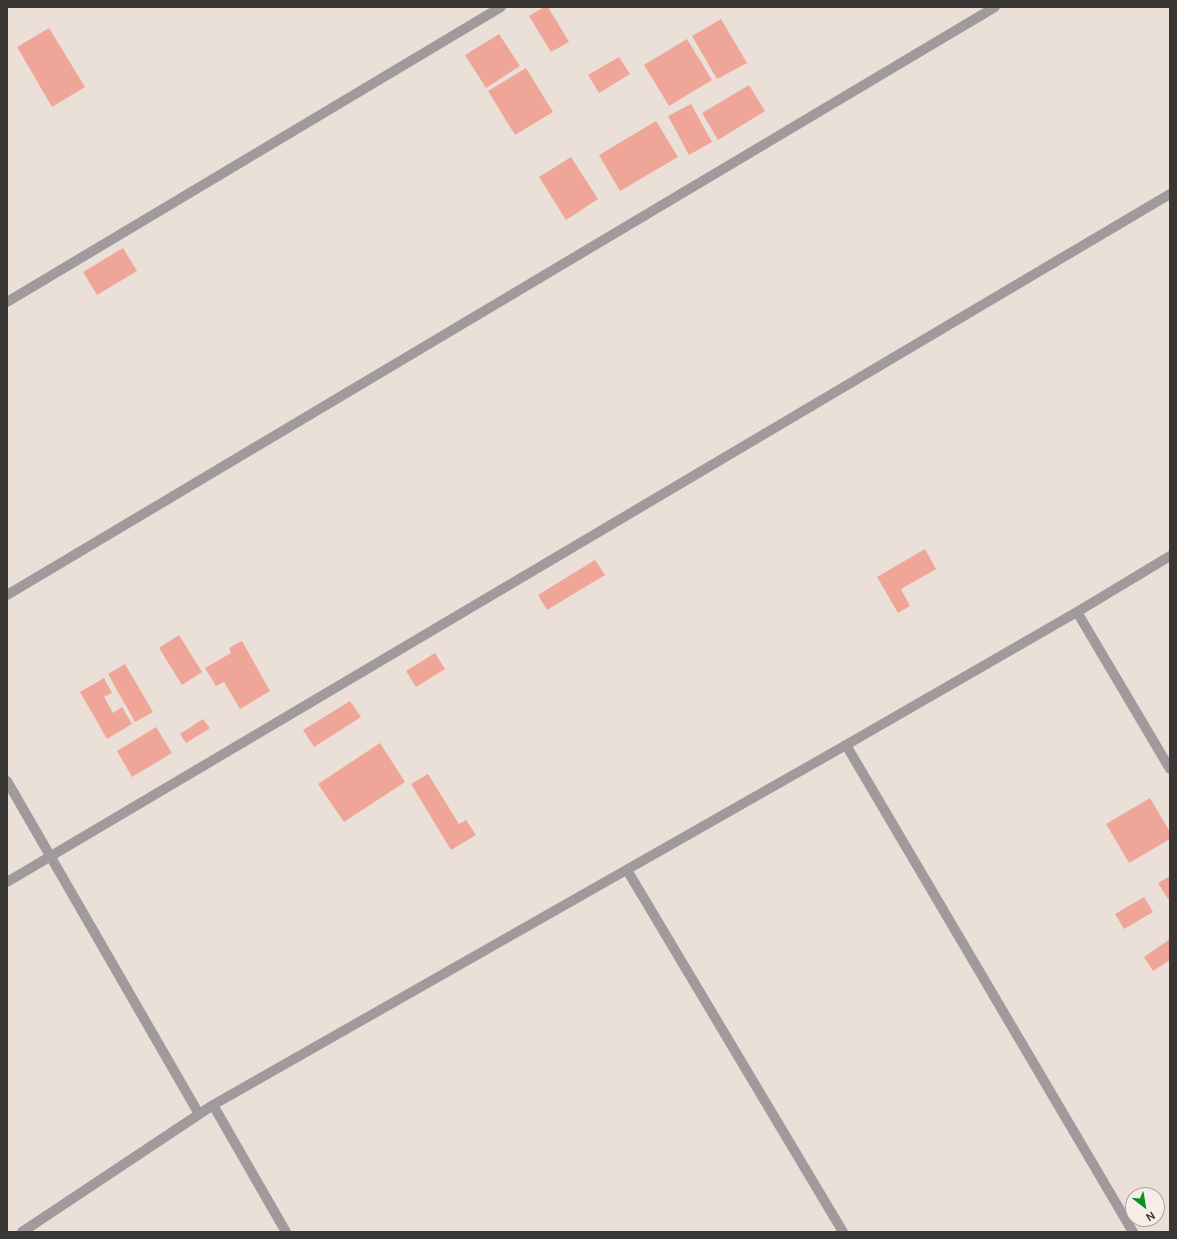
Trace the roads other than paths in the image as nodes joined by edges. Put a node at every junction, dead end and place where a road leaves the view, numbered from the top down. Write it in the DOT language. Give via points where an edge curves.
graph roads {
  1 [pos="501,7"];
  2 [pos="996,7"];
  3 [pos="1170,194"];
  4 [pos="7,302"];
  5 [pos="1170,556"];
  6 [pos="7,595"];
  7 [pos="1077,612"];
  8 [pos="846,745"];
  9 [pos="1170,769"];
  10 [pos="7,781"];
  11 [pos="50,856"];
  12 [pos="627,870"];
  13 [pos="7,882"];
  14 [pos="213,1105"];
  15 [pos="199,1114"];
  16 [pos="22,1232"];
  17 [pos="286,1232"];
  18 [pos="843,1232"];
  19 [pos="1133,1232"];
  1 -- 4 [label="street"];
  2 -- 6 [label="street"];
  3 -- 11 [label="street"];
  5 -- 7 [label="street"];
  7 -- 8 [label="street"];
  7 -- 9 [label="street"];
  8 -- 12 [label="street"];
  8 -- 19 [label="street"];
  10 -- 11 [label="street"];
  11 -- 13 [label="street"];
  11 -- 15 [label="street"];
  12 -- 14 [label="street"];
  12 -- 18 [label="street"];
  14 -- 15 [label="street"];
  14 -- 17 [label="street"];
  15 -- 16 [label="street"];
}
